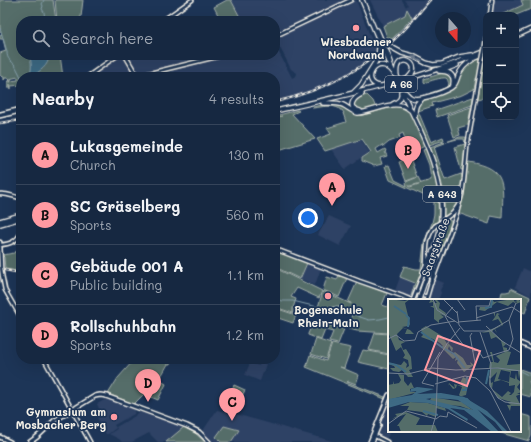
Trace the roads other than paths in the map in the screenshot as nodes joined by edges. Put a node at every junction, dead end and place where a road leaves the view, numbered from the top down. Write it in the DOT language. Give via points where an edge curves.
graph roads {
  1 [pos="193,0"];
  2 [pos="351,0"];
  3 [pos="363,0"];
  4 [pos="492,0"];
  5 [pos="490,12"];
  6 [pos="171,16"];
  7 [pos="531,30"];
  8 [pos="280,34"];
  9 [pos="519,36"];
  10 [pos="382,44"];
  11 [pos="484,48"];
  12 [pos="386,52"];
  13 [pos="481,53"];
  14 [pos="483,54"];
  15 [pos="476,58"];
  16 [pos="109,60"];
  17 [pos="127,60"];
  18 [pos="202,60"];
  19 [pos="93,72"];
  20 [pos="135,72"];
  21 [pos="155,72"];
  22 [pos="393,72"];
  23 [pos="439,72"];
  24 [pos="396,76"];
  25 [pos="405,80"];
  26 [pos="383,86"];
  27 [pos="450,88"];
  28 [pos="402,90"];
  29 [pos="362,94"];
  30 [pos="344,96"];
  31 [pos="426,97"];
  32 [pos="323,103"];
  33 [pos="391,105"];
  34 [pos="372,110"];
  35 [pos="16,111"];
  36 [pos="280,112"];
  37 [pos="280,112"];
  38 [pos="412,112"];
  39 [pos="0,115"];
  40 [pos="415,116"];
  41 [pos="0,194"];
  42 [pos="16,197"];
  43 [pos="461,200"];
  44 [pos="16,218"];
  45 [pos="446,218"];
  46 [pos="453,220"];
  47 [pos="0,223"];
  48 [pos="16,240"];
  49 [pos="437,241"];
  50 [pos="0,244"];
  51 [pos="437,249"];
  52 [pos="280,250"];
  53 [pos="0,261"];
  54 [pos="423,272"];
  55 [pos="431,282"];
  56 [pos="417,289"];
  57 [pos="422,293"];
  58 [pos="428,296"];
  59 [pos="411,299"];
  60 [pos="420,299"];
  61 [pos="426,299"];
  62 [pos="16,309"];
  63 [pos="47,364"];
  64 [pos="388,400"];
  65 [pos="72,409"];
  66 [pos="192,429"];
  67 [pos="374,436"];
  68 [pos="0,437"];
  69 [pos="10,442"];
  70 [pos="30,442"];
  71 [pos="90,442"];
  72 [pos="371,442"];
  73 [pos="387,442"];
  1 -- 6 [label="main road"];
  2 -- 8 [label="main road"];
  3 -- 10 [label="highway, A 643"];
  3 -- 10 [label="highway, A 643"];
  4 -- 5 [label="main road"];
  7 -- 9 [label="highway"];
  10 -- 12 [label="highway, A 643, bridge"];
  13 -- 10 [label="highway, one-way, bridge" via="433,65"];
  10 -- 30 [label="highway, bridge" via="378,58 359,88"];
  11 -- 43 [label="main road, Saarstraße, bridge"];
  12 -- 22 [label="highway, A 643"];
  12 -- 24 [label="highway, A 643"];
  13 -- 25 [label="highway, A 66"];
  14 -- 15 [label="highway, A 66"];
  15 -- 23 [label="highway, A 66"];
  15 -- 27 [label="highway" via="462,67 455,85"];
  16 -- 19 [label="main road"];
  17 -- 20 [label="main road"];
  18 -- 21 [label="main road"];
  22 -- 24 [label="highway, A 643"];
  22 -- 26 [label="highway" via="384,65 373,70 370,75 372,81"];
  23 -- 27 [label="highway" via="452,75 454,81"];
  23 -- 29 [label="highway, A 66"];
  24 -- 25 [label="highway" via="399,63 409,61 414,72"];
  24 -- 28 [label="highway, A 643, bridge"];
  25 -- 26 [label="highway, A 66"];
  26 -- 30 [label="highway, A 66"];
  27 -- 31 [label="highway"];
  28 -- 31 [label="highway" via="412,98"];
  28 -- 33 [label="highway" via="398,102"];
  28 -- 38 [label="highway, A 643"];
  28 -- 40 [label="highway, A 643"];
  29 -- 32 [label="highway, A 66"];
  29 -- 34 [label="highway" via="353,100 352,105 358,111"];
  30 -- 36 [label="highway, A 66"];
  31 -- 40 [label="highway" via="417,103"];
  32 -- 34 [label="highway" via="338,103 358,113"];
  32 -- 37 [label="highway, A 66"];
  33 -- 34 [label="highway"];
  33 -- 38 [label="highway" via="402,105"];
  35 -- 39 [label="main road"];
  38 -- 49 [label="highway, A 643" via="430,154 439,185 441,215"];
  40 -- 51 [label="highway, A 643" via="435,164 441,190 442,218"];
  41 -- 42 [label="main road"];
  43 -- 45 [label="main road, Saarstraße" via="453,213"];
  43 -- 46 [label="main road, Saarstraße"];
  44 -- 47 [label="highway"];
  45 -- 46 [label="main road"];
  45 -- 54 [label="main road, Saarstraße, bridge" via="435,226 428,239"];
  46 -- 55 [label="main road, Saarstraße"];
  48 -- 50 [label="main road" via="12,243"];
  49 -- 54 [label="highway"];
  49 -- 57 [label="highway, A 643"];
  50 -- 53 [label="main road"];
  51 -- 55 [label="highway"];
  51 -- 57 [label="highway, A 643"];
  52 -- 59 [label="main road"];
  53 -- 62 [label="main road, bridge" via="4,286"];
  54 -- 56 [label="main road, Saarstraße"];
  55 -- 58 [label="main road, Saarstraße"];
  56 -- 58 [label="main road" via="420,295"];
  56 -- 59 [label="main road, Saarstraße"];
  57 -- 60 [label="highway, A 643, bridge"];
  58 -- 61 [label="main road, Saarstraße"];
  63 -- 65 [label="main road"];
  64 -- 67 [label="main road"];
  65 -- 66 [label="main road" via="97,396 106,396"];
  65 -- 70 [label="main road" via="54,420"];
  65 -- 71 [label="main road"];
  66 -- 66 [label="main road" via="207,441 209,442 202,434"];
  67 -- 72 [label="main road"];
  67 -- 73 [label="main road"];
  68 -- 69 [label="main road"];
}
